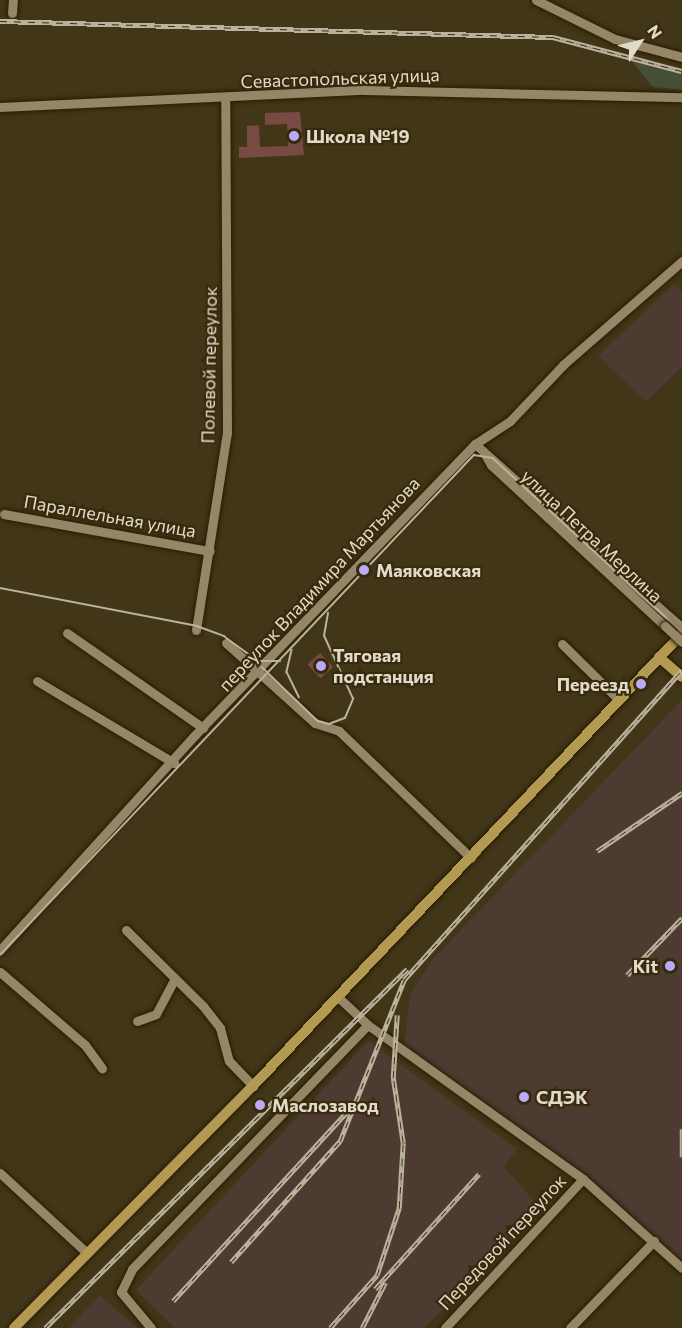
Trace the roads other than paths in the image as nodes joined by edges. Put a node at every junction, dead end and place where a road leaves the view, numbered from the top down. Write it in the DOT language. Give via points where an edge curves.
graph roads {
  1 [pos="13,0"];
  2 [pos="536,0"];
  3 [pos="12,13"];
  4 [pos="682,57"];
  5 [pos="682,97"];
  6 [pos="225,98"];
  7 [pos="0,107"];
  8 [pos="682,261"];
  9 [pos="475,444"];
  10 [pos="483,451"];
  11 [pos="4,514"];
  12 [pos="210,551"];
  13 [pos="682,628"];
  14 [pos="196,630"];
  15 [pos="67,633"];
  16 [pos="682,634"];
  17 [pos="682,642"];
  18 [pos="226,643"];
  19 [pos="561,644"];
  20 [pos="659,657"];
  21 [pos="260,671"];
  22 [pos="682,677"];
  23 [pos="37,681"];
  24 [pos="619,700"];
  25 [pos="203,728"];
  26 [pos="174,763"];
  27 [pos="471,858"];
  28 [pos="126,930"];
  29 [pos="12,938"];
  30 [pos="19,946"];
  31 [pos="0,950"];
  32 [pos="0,972"];
  33 [pos="175,979"];
  34 [pos="338,997"];
  35 [pos="137,1021"];
  36 [pos="368,1024"];
  37 [pos="102,1068"];
  38 [pos="254,1086"];
  39 [pos="0,1173"];
  40 [pos="583,1179"];
  41 [pos="654,1241"];
  42 [pos="87,1253"];
  43 [pos="682,1268"];
  44 [pos="14,1328"];
  45 [pos="151,1328"];
  46 [pos="445,1328"];
  47 [pos="570,1328"];
  1 -- 3 [label="street"];
  2 -- 4 [label="street" via="615,39"];
  5 -- 6 [label="street, Севастопольская улица" via="364,90"];
  6 -- 7 [label="street, Севастопольская улица"];
  6 -- 12 [label="street, Полевой переулок" via="227,433"];
  8 -- 9 [label="street, переулок Владимира Мартьянова" via="564,364 510,421"];
  9 -- 10 [label="street, улица Петра Мерлина"];
  9 -- 21 [label="street, переулок Владимира Мартьянова"];
  10 -- 13 [label="street, улица Петра Мерлина"];
  10 -- 17 [label="street, улица Петра Мерлина, bridge" via="491,465"];
  11 -- 12 [label="street, Параллельная улица"];
  12 -- 14 [label="street, Полевой переулок"];
  15 -- 25 [label="street"];
  16 -- 20 [label="main road"];
  18 -- 21 [label="street"];
  19 -- 24 [label="street"];
  20 -- 22 [label="main road"];
  20 -- 24 [label="main road"];
  21 -- 25 [label="street, переулок Владимира Мартьянова"];
  21 -- 27 [label="street" via="315,723 339,730"];
  23 -- 26 [label="street"];
  24 -- 27 [label="main road"];
  25 -- 26 [label="street, переулок Владимира Мартьянова"];
  26 -- 29 [label="street, переулок Владимира Мартьянова"];
  27 -- 34 [label="main road"];
  28 -- 33 [label="street"];
  29 -- 30 [label="street"];
  29 -- 31 [label="street, переулок Владимира Мартьянова"];
  32 -- 37 [label="street" via="85,1045"];
  33 -- 35 [label="street" via="156,1014"];
  33 -- 38 [label="street" via="218,1024 229,1061"];
  34 -- 36 [label="street"];
  34 -- 38 [label="main road"];
  36 -- 40 [label="street"];
  36 -- 45 [label="street" via="136,1265 121,1289 124,1298"];
  38 -- 42 [label="main road"];
  39 -- 42 [label="street"];
  40 -- 41 [label="street"];
  40 -- 46 [label="street, Передовой переулок"];
  41 -- 43 [label="street"];
  41 -- 47 [label="street"];
  42 -- 44 [label="main road"];
}
